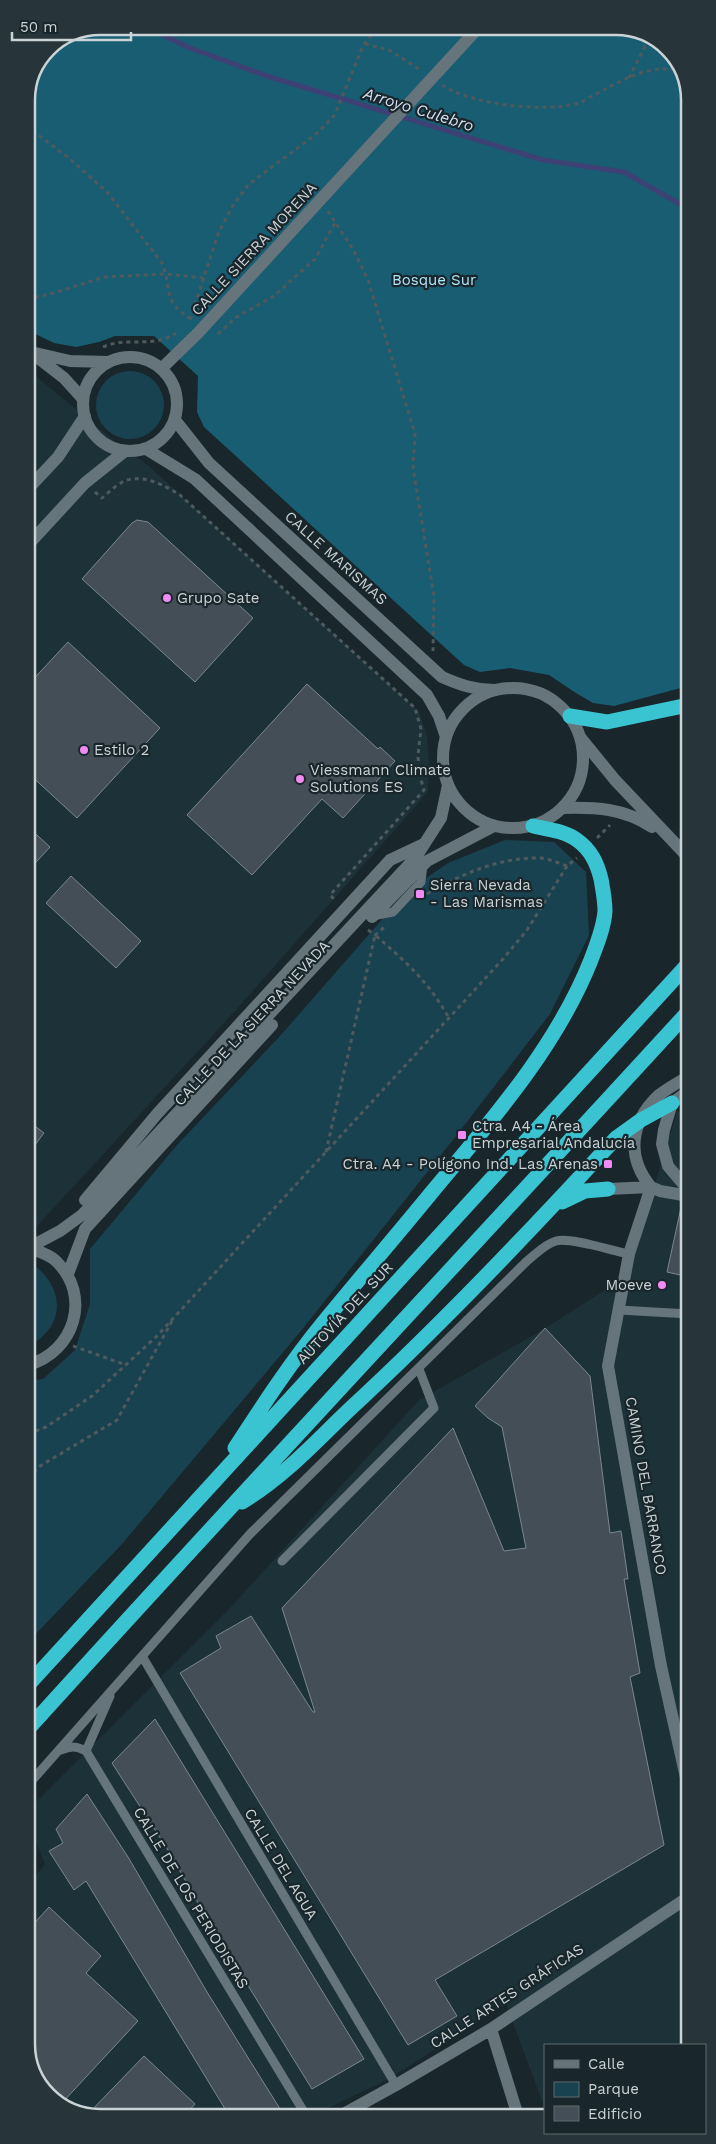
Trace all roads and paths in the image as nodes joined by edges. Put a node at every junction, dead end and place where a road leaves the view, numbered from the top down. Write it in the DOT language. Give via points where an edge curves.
graph roads {
  1 [pos="371,35"];
  2 [pos="472,35"];
  3 [pos="648,44"];
  4 [pos="364,45"];
  5 [pos="673,70"];
  6 [pos="428,75"];
  7 [pos="628,78"];
  8 [pos="440,84"];
  9 [pos="35,133"];
  10 [pos="320,200"];
  11 [pos="335,223"];
  12 [pos="166,274"];
  13 [pos="204,278"];
  14 [pos="35,297"];
  15 [pos="191,319"];
  16 [pos="187,323"];
  17 [pos="198,334"];
  18 [pos="98,350"];
  19 [pos="35,352"];
  20 [pos="35,355"];
  21 [pos="109,362"];
  22 [pos="161,369"];
  23 [pos="83,399"];
  24 [pos="84,416"];
  25 [pos="175,420"];
  26 [pos="146,449"];
  27 [pos="125,451"];
  28 [pos="35,481"];
  29 [pos="86,484"];
  30 [pos="35,538"];
  31 [pos="433,669"];
  32 [pos="494,690"];
  33 [pos="681,706"];
  34 [pos="570,716"];
  35 [pos="580,736"];
  36 [pos="446,737"];
  37 [pos="448,784"];
  38 [pos="562,808"];
  39 [pos="616,825"];
  40 [pos="494,826"];
  41 [pos="532,826"];
  42 [pos="669,838"];
  43 [pos="424,844"];
  44 [pos="588,850"];
  45 [pos="681,850"];
  46 [pos="420,861"];
  47 [pos="567,866"];
  48 [pos="421,898"];
  49 [pos="345,909"];
  50 [pos="388,924"];
  51 [pos="363,926"];
  52 [pos="375,935"];
  53 [pos="681,972"];
  54 [pos="449,1018"];
  55 [pos="681,1020"];
  56 [pos="681,1081"];
  57 [pos="681,1097"];
  58 [pos="672,1103"];
  59 [pos="641,1120"];
  60 [pos="326,1152"];
  61 [pos="668,1166"];
  62 [pos="681,1182"];
  63 [pos="651,1187"];
  64 [pos="608,1189"];
  65 [pos="681,1195"];
  66 [pos="548,1211"];
  67 [pos="60,1231"];
  68 [pos="35,1244"];
  69 [pos="35,1251"];
  70 [pos="629,1254"];
  71 [pos="68,1274"];
  72 [pos="619,1310"];
  73 [pos="681,1314"];
  74 [pos="175,1317"];
  75 [pos="63,1343"];
  76 [pos="35,1363"];
  77 [pos="126,1365"];
  78 [pos="419,1369"];
  79 [pos="35,1431"];
  80 [pos="35,1471"];
  81 [pos="209,1487"];
  82 [pos="228,1510"];
  83 [pos="282,1561"];
  84 [pos="142,1656"];
  85 [pos="35,1677"];
  86 [pos="113,1688"];
  87 [pos="35,1721"];
  88 [pos="58,1751"];
  89 [pos="86,1751"];
  90 [pos="681,1755"];
  91 [pos="35,1777"];
  92 [pos="681,1902"];
  93 [pos="491,2029"];
  94 [pos="396,2085"];
  95 [pos="302,2109"];
  96 [pos="351,2109"];
  97 [pos="516,2109"];
  1 -- 4 [label="path"];
  2 -- 10 [label="street, CALLE SIERRA MORENA"];
  3 -- 7 [label="path"];
  4 -- 6 [label="path" via="388,50"];
  4 -- 13 [label="path" via="334,116 249,184 218,234"];
  5 -- 7 [label="path" via="662,68"];
  7 -- 8 [label="path" via="580,103 536,107 490,102 451,91"];
  9 -- 12 [label="path" via="107,192 154,252"];
  10 -- 11 [label="path"];
  10 -- 17 [label="street, CALLE SIERRA MORENA"];
  11 -- 17 [label="path" via="315,259 274,296 235,318 207,343"];
  11 -- 31 [label="path" via="368,280 415,434 413,468 434,596"];
  12 -- 13 [label="path"];
  12 -- 14 [label="path" via="104,277"];
  12 -- 15 [label="path" via="170,301"];
  13 -- 15 [label="path"];
  15 -- 16 [label="path"];
  16 -- 17 [label="path"];
  16 -- 18 [label="path" via="168,339 152,343 114,342"];
  17 -- 22 [label="street, CALLE SIERRA MORENA"];
  19 -- 21 [label="street" via="70,361"];
  20 -- 23 [label="street" via="64,378"];
  21 -- 22 [label="street" via="136,357"];
  21 -- 23 [label="street" via="96,371 87,384"];
  22 -- 25 [label="street" via="176,392"];
  23 -- 24 [label="street"];
  24 -- 27 [label="street" via="100,440"];
  24 -- 28 [label="street" via="58,457"];
  25 -- 26 [label="street" via="158,442"];
  25 -- 31 [label="street, CALLE MARISMAS" via="209,462"];
  26 -- 27 [label="street"];
  26 -- 36 [label="street" via="194,479 427,694"];
  27 -- 29 [label="street"];
  29 -- 30 [label="street"];
  29 -- 49 [label="path" via="102,498 131,479 160,483 180,495 414,708 421,729 418,755 424,790 330,895"];
  31 -- 32 [label="street, CALLE MARISMAS" via="461,686"];
  32 -- 34 [label="street" via="511,688 544,695"];
  32 -- 36 [label="street" via="481,695 460,712"];
  33 -- 34 [label="highway" via="607,722"];
  34 -- 35 [label="street"];
  35 -- 38 [label="street" via="582,775"];
  35 -- 42 [label="street" via="615,780"];
  36 -- 37 [label="street" via="443,753"];
  37 -- 40 [label="street" via="466,810"];
  37 -- 43 [label="street, CALLE DE LA SIERRA NEVADA" via="441,818"];
  38 -- 41 [label="street" via="549,819"];
  38 -- 42 [label="street" via="609,809 642,820"];
  39 -- 44 [label="path" via="610,825 598,835"];
  40 -- 41 [label="street"];
  40 -- 46 [label="street, CALLE DE LA SIERRA NEVADA"];
  41 -- 44 [label="highway" via="569,835"];
  42 -- 45 [label="street"];
  43 -- 46 [label="street, CALLE DE LA SIERRA NEVADA"];
  43 -- 49 [label="street" via="390,860"];
  44 -- 47 [label="path"];
  44 -- 81 [label="highway" via="595,860 604,891 605,912 580,988 543,1051 486,1128 322,1324 283,1375"];
  46 -- 51 [label="street, CALLE DE LA SIERRA NEVADA"];
  46 -- 67 [label="street" via="82,1215"];
  47 -- 48 [label="path" via="542,858 500,862 459,876"];
  47 -- 54 [label="path" via="527,930"];
  49 -- 67 [label="street" via="157,1114"];
  50 -- 52 [label="path"];
  51 -- 52 [label="path"];
  51 -- 71 [label="street, CALLE DE LA SIERRA NEVADA" via="97,1214 81,1237"];
  52 -- 54 [label="path" via="415,970 436,995"];
  52 -- 60 [label="path"];
  53 -- 81 [label="highway, AUTOVÍA DEL SUR"];
  54 -- 60 [label="path"];
  55 -- 82 [label="highway"];
  56 -- 59 [label="street" via="659,1095"];
  57 -- 58 [label="street"];
  58 -- 59 [label="highway"];
  58 -- 61 [label="street" via="662,1144"];
  59 -- 63 [label="street" via="635,1136 634,1157 641,1175"];
  59 -- 66 [label="highway" via="616,1138"];
  60 -- 74 [label="path"];
  61 -- 62 [label="street"];
  61 -- 63 [label="street"];
  63 -- 64 [label="street"];
  63 -- 65 [label="street"];
  63 -- 70 [label="street, CAMINO DEL BARRANCO"];
  64 -- 66 [label="highway" via="571,1196"];
  66 -- 82 [label="highway" via="409,1355 292,1466 263,1490"];
  67 -- 68 [label="street"];
  69 -- 71 [label="street" via="54,1259"];
  70 -- 72 [label="street, CAMINO DEL BARRANCO"];
  70 -- 78 [label="lane" via="571,1241 556,1241 544,1247"];
  71 -- 75 [label="street" via="75,1299 75,1314"];
  72 -- 73 [label="lane"];
  72 -- 90 [label="street, CAMINO DEL BARRANCO" via="608,1366 661,1666"];
  74 -- 77 [label="path"];
  74 -- 80 [label="path" via="117,1420"];
  75 -- 76 [label="street" via="52,1354"];
  75 -- 77 [label="path"];
  77 -- 79 [label="path" via="92,1396"];
  78 -- 83 [label="lane" via="434,1408"];
  78 -- 84 [label="lane" via="250,1534"];
  81 -- 85 [label="highway, AUTOVÍA DEL SUR"];
  82 -- 87 [label="highway"];
  84 -- 86 [label="lane"];
  84 -- 94 [label="lane, CALLE DEL AGUA"];
  86 -- 88 [label="lane"];
  86 -- 89 [label="lane"];
  88 -- 89 [label="lane" via="70,1746"];
  88 -- 91 [label="lane"];
  89 -- 95 [label="lane, CALLE DE LOS PERIODISTAS"];
  92 -- 93 [label="street, CALLE ARTES GRÁFICAS"];
  93 -- 94 [label="street, CALLE ARTES GRÁFICAS"];
  93 -- 97 [label="street"];
  94 -- 96 [label="street, CALLE ARTES GRÁFICAS"];
}
